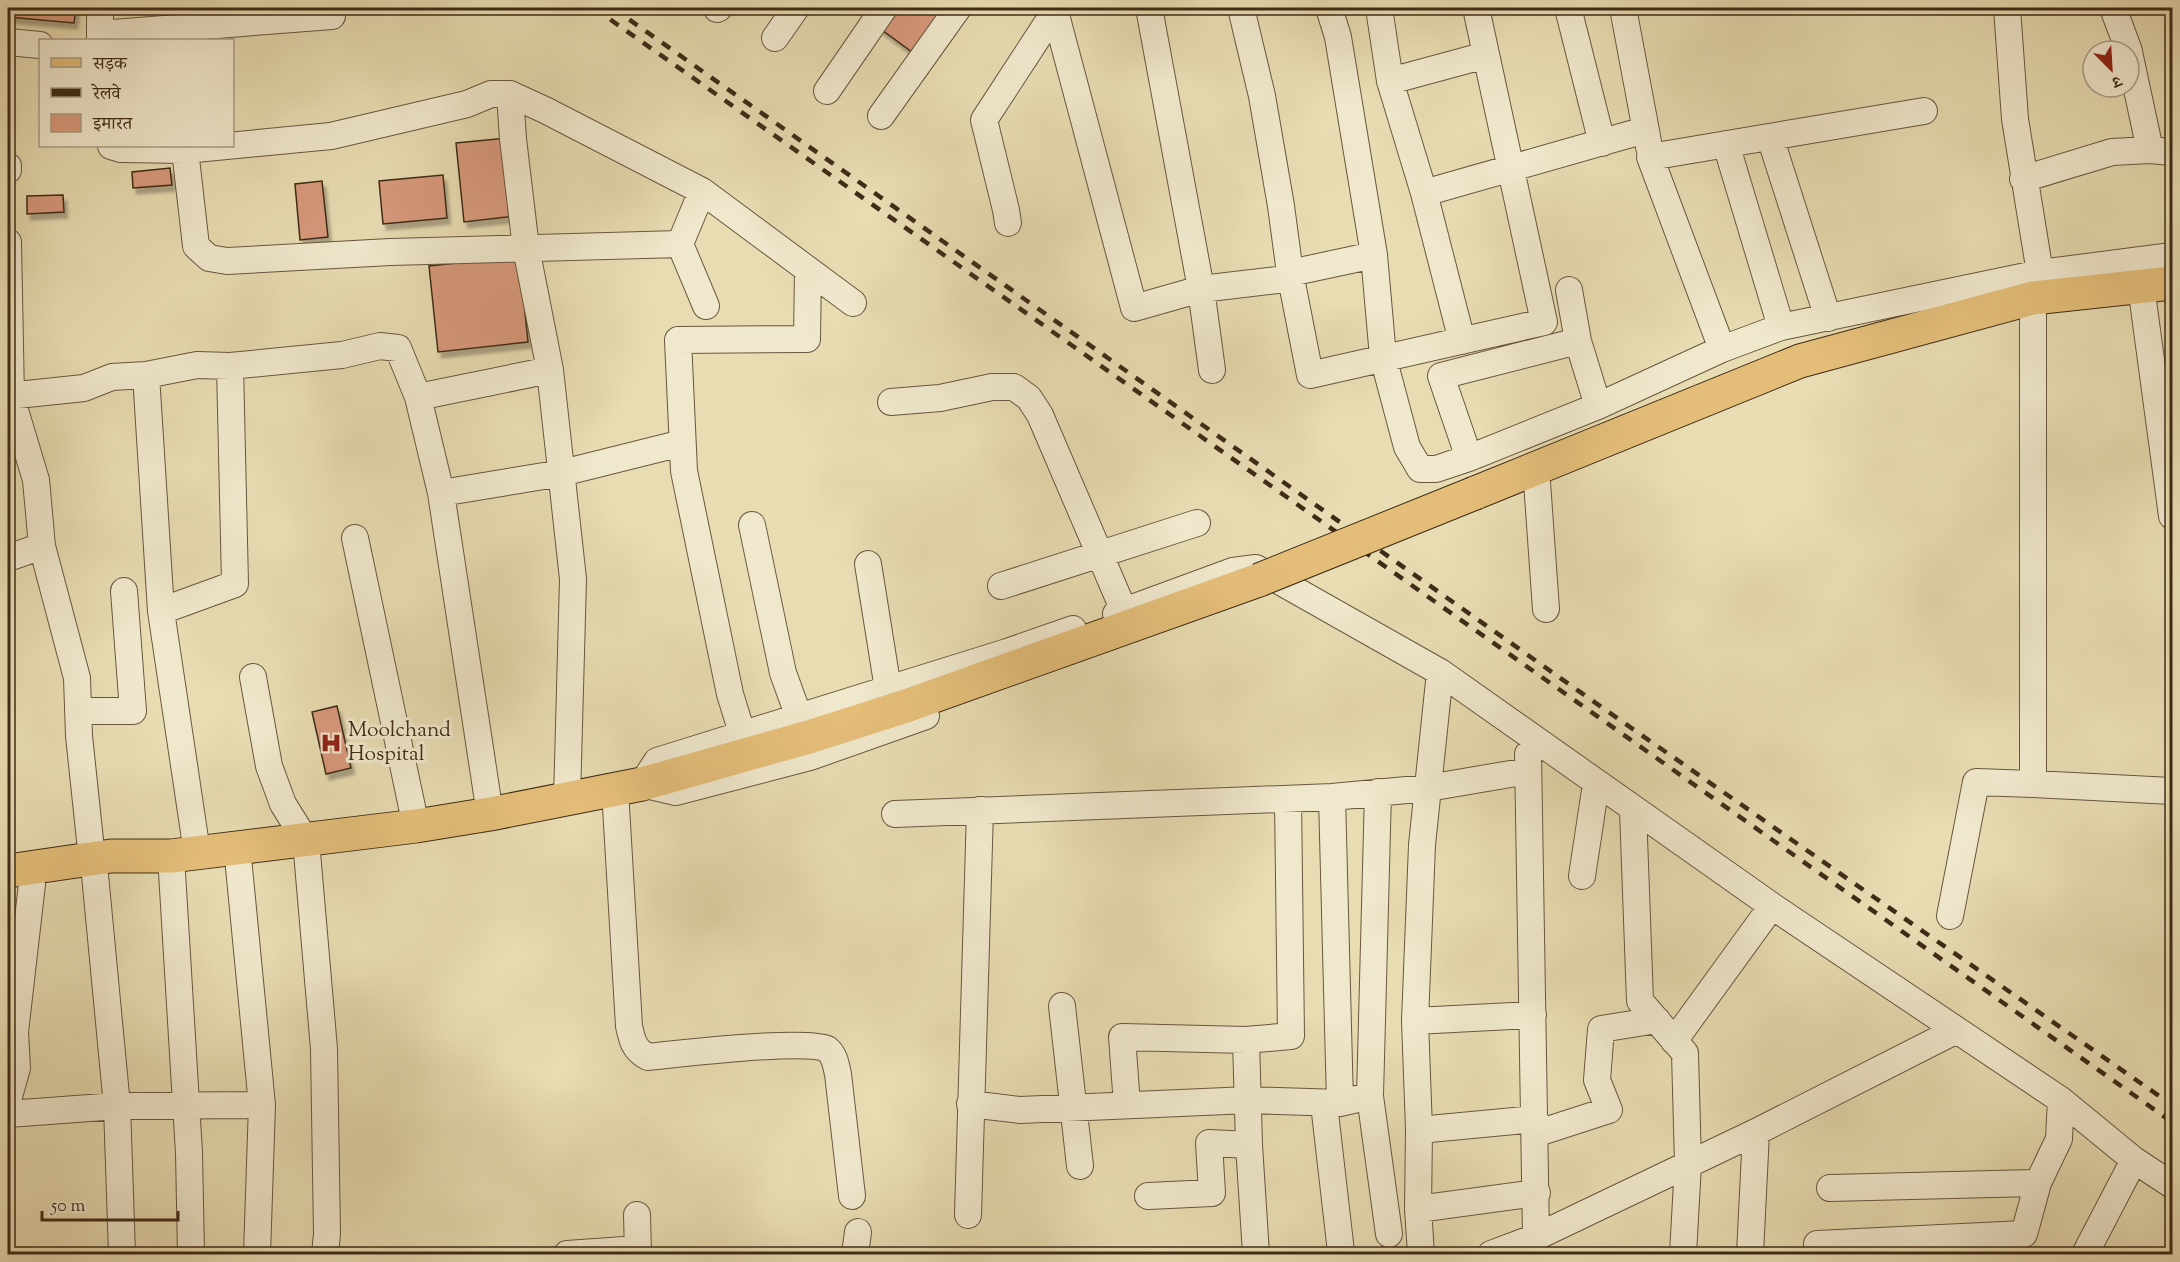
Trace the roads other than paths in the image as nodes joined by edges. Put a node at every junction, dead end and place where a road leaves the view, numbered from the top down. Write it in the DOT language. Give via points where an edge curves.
graph roads {
  1 [pos="100,8"];
  2 [pos="796,8"];
  3 [pos="958,8"];
  4 [pos="1149,8"];
  5 [pos="1241,8"];
  6 [pos="1329,8"];
  7 [pos="1379,8"];
  8 [pos="1476,8"];
  9 [pos="1568,8"];
  10 [pos="1623,8"];
  11 [pos="2007,8"];
  12 [pos="2113,8"];
  13 [pos="1056,9"];
  14 [pos="878,10"];
  15 [pos="332,16"];
  16 [pos="100,37"];
  17 [pos="775,38"];
  18 [pos="2125,39"];
  19 [pos="8,42"];
  20 [pos="39,45"];
  21 [pos="1486,55"];
  22 [pos="1390,81"];
  23 [pos="2141,88"];
  24 [pos="827,91"];
  25 [pos="510,94"];
  26 [pos="1924,111"];
  27 [pos="881,117"];
  28 [pos="1645,130"];
  29 [pos="1770,137"];
  30 [pos="1602,143"];
  31 [pos="1726,144"];
  32 [pos="234,145"];
  33 [pos="114,147"];
  34 [pos="216,147"];
  35 [pos="185,150"];
  36 [pos="2161,151"];
  37 [pos="1650,157"];
  38 [pos="1510,168"];
  39 [pos="2023,179"];
  40 [pos="702,190"];
  41 [pos="1424,193"];
  42 [pos="1008,223"];
  43 [pos="8,242"];
  44 [pos="680,244"];
  45 [pos="526,248"];
  46 [pos="1374,255"];
  47 [pos="2172,256"];
  48 [pos="808,270"];
  49 [pos="1290,273"];
  50 [pos="2172,283"];
  51 [pos="2036,286"];
  52 [pos="2140,286"];
  53 [pos="1201,289"];
  54 [pos="1569,291"];
  55 [pos="853,303"];
  56 [pos="706,306"];
  57 [pos="1828,318"];
  58 [pos="1780,327"];
  59 [pos="1462,341"];
  60 [pos="1578,341"];
  61 [pos="1722,349"];
  62 [pos="1383,357"];
  63 [pos="230,366"];
  64 [pos="550,370"];
  65 [pos="1212,370"];
  66 [pos="146,375"];
  67 [pos="9,397"];
  68 [pos="418,397"];
  69 [pos="891,402"];
  70 [pos="1598,406"];
  71 [pos="682,443"];
  72 [pos="1469,458"];
  73 [pos="1536,468"];
  74 [pos="562,473"];
  75 [pos="441,493"];
  76 [pos="2172,505"];
  77 [pos="1197,523"];
  78 [pos="752,525"];
  79 [pos="355,538"];
  80 [pos="42,546"];
  81 [pos="1101,555"];
  82 [pos="8,558"];
  83 [pos="868,564"];
  84 [pos="1266,580"];
  85 [pos="1001,586"];
  86 [pos="124,591"];
  87 [pos="1546,609"];
  88 [pos="161,611"];
  89 [pos="1124,611"];
  90 [pos="1440,672"];
  91 [pos="253,677"];
  92 [pos="888,689"];
  93 [pos="78,711"];
  94 [pos="799,717"];
  95 [pos="742,733"];
  96 [pos="1527,735"];
  97 [pos="1528,771"];
  98 [pos="1596,784"];
  99 [pos="2033,784"];
  100 [pos="629,787"];
  101 [pos="1428,788"];
  102 [pos="2172,791"];
  103 [pos="1378,792"];
  104 [pos="1332,797"];
  105 [pos="567,799"];
  106 [pos="1288,799"];
  107 [pos="980,810"];
  108 [pos="1633,810"];
  109 [pos="490,814"];
  110 [pos="894,814"];
  111 [pos="416,826"];
  112 [pos="306,841"];
  113 [pos="237,847"];
  114 [pos="172,855"];
  115 [pos="93,867"];
  116 [pos="1582,876"];
  117 [pos="16,881"];
  118 [pos="1772,906"];
  119 [pos="1950,916"];
  120 [pos="1062,1006"];
  121 [pos="1533,1015"];
  122 [pos="1657,1020"];
  123 [pos="1415,1021"];
  124 [pos="1955,1031"];
  125 [pos="1246,1040"];
  126 [pos="1674,1041"];
  127 [pos="12,1068"];
  128 [pos="1370,1096"];
  129 [pos="8,1100"];
  130 [pos="1249,1100"];
  131 [pos="2061,1100"];
  132 [pos="1332,1103"];
  133 [pos="970,1104"];
  134 [pos="262,1105"];
  135 [pos="1127,1105"];
  136 [pos="117,1106"];
  137 [pos="186,1106"];
  138 [pos="1074,1108"];
  139 [pos="8,1114"];
  140 [pos="1535,1127"];
  141 [pos="1419,1130"];
  142 [pos="1756,1132"];
  143 [pos="1249,1145"];
  144 [pos="2134,1160"];
  145 [pos="1688,1164"];
  146 [pos="1080,1166"];
  147 [pos="2038,1182"];
  148 [pos="2172,1185"];
  149 [pos="1830,1188"];
  150 [pos="1537,1193"];
  151 [pos="852,1196"];
  152 [pos="1148,1196"];
  153 [pos="1418,1209"];
  154 [pos="637,1215"];
  155 [pos="968,1215"];
  156 [pos="1389,1234"];
  157 [pos="1536,1237"];
  158 [pos="1817,1244"];
  159 [pos="638,1252"];
  160 [pos="1341,1252"];
  161 [pos="122,1254"];
  162 [pos="191,1254"];
  163 [pos="257,1254"];
  164 [pos="326,1254"];
  165 [pos="567,1254"];
  166 [pos="1256,1254"];
  167 [pos="1421,1254"];
  168 [pos="1491,1254"];
  169 [pos="1683,1254"];
  170 [pos="1750,1254"];
  171 [pos="2085,1254"];
  1 -- 16 [label="street"];
  2 -- 17 [label="street"];
  3 -- 27 [label="street"];
  4 -- 53 [label="street"];
  5 -- 49 [label="street" via="1262,96"];
  6 -- 46 [label="street" via="1338,37"];
  7 -- 22 [label="street"];
  8 -- 21 [label="street"];
  9 -- 30 [label="street"];
  10 -- 28 [label="street"];
  11 -- 39 [label="street"];
  12 -- 18 [label="street"];
  13 -- 42 [label="street" via="984,120"];
  13 -- 53 [label="street" via="1134,308"];
  14 -- 24 [label="street"];
  15 -- 16 [label="street"];
  19 -- 20 [label="street"];
  21 -- 22 [label="street"];
  21 -- 38 [label="street"];
  22 -- 41 [label="street"];
  23 -- 36 [label="street"];
  25 -- 32 [label="street" via="491,94 467,104 331,136"];
  25 -- 40 [label="street"];
  25 -- 45 [label="street"];
  26 -- 29 [label="street"];
  28 -- 30 [label="street"];
  28 -- 37 [label="street"];
  29 -- 31 [label="street"];
  29 -- 57 [label="street"];
  30 -- 38 [label="street"];
  31 -- 37 [label="street"];
  31 -- 58 [label="street"];
  33 -- 35 [label="street"];
  34 -- 35 [label="street"];
  35 -- 45 [label="street" via="196,246 208,258 227,261"];
  36 -- 39 [label="street" via="2112,152"];
  37 -- 61 [label="street"];
  38 -- 41 [label="street"];
  38 -- 59 [label="street" via="1544,322"];
  39 -- 51 [label="street"];
  40 -- 44 [label="street"];
  40 -- 48 [label="street"];
  41 -- 59 [label="street"];
  43 -- 67 [label="street"];
  44 -- 45 [label="street"];
  44 -- 56 [label="street"];
  45 -- 64 [label="street"];
  46 -- 49 [label="street"];
  46 -- 62 [label="street"];
  47 -- 51 [label="street"];
  48 -- 55 [label="street"];
  48 -- 71 [label="street" via="807,339 678,340"];
  49 -- 53 [label="street" via="1286,279"];
  49 -- 62 [label="street" via="1310,375"];
  50 -- 52 [label="main road"];
  51 -- 52 [label="main road"];
  51 -- 57 [label="street"];
  51 -- 73 [label="main road" via="1800,361"];
  51 -- 99 [label="street"];
  52 -- 76 [label="street"];
  53 -- 65 [label="street"];
  54 -- 60 [label="street"];
  57 -- 58 [label="street"];
  58 -- 61 [label="street"];
  59 -- 62 [label="street"];
  60 -- 70 [label="street"];
  60 -- 72 [label="street" via="1441,376"];
  61 -- 70 [label="street"];
  62 -- 72 [label="street" via="1407,447 1420,469 1436,469"];
  63 -- 66 [label="street" via="197,365"];
  63 -- 68 [label="street" via="342,355 381,346 399,348"];
  63 -- 88 [label="street" via="235,584"];
  64 -- 68 [label="street"];
  64 -- 74 [label="street"];
  66 -- 67 [label="street" via="112,377 84,388"];
  66 -- 88 [label="street"];
  67 -- 80 [label="street" via="36,480"];
  68 -- 75 [label="street"];
  69 -- 81 [label="street" via="940,398 992,387 1014,387 1021,392 1040,415"];
  70 -- 72 [label="street"];
  71 -- 74 [label="street"];
  71 -- 95 [label="street" via="698,542"];
  73 -- 84 [label="main road, bridge"];
  73 -- 87 [label="street"];
  74 -- 75 [label="street"];
  74 -- 105 [label="street" via="573,579"];
  75 -- 109 [label="street"];
  77 -- 81 [label="street"];
  78 -- 94 [label="street" via="783,673"];
  79 -- 111 [label="street"];
  80 -- 82 [label="street"];
  80 -- 93 [label="street" via="77,678"];
  81 -- 85 [label="street"];
  81 -- 89 [label="street"];
  83 -- 92 [label="street"];
  84 -- 89 [label="street" via="1256,568 1233,571"];
  84 -- 90 [label="street"];
  84 -- 100 [label="main road" via="906,706"];
  86 -- 93 [label="street" via="133,711"];
  88 -- 114 [label="street"];
  89 -- 92 [label="street"];
  90 -- 96 [label="street"];
  90 -- 101 [label="street"];
  91 -- 112 [label="street" via="269,766 283,804"];
  92 -- 94 [label="street"];
  93 -- 115 [label="street"];
  94 -- 95 [label="street"];
  95 -- 100 [label="street" via="657,761"];
  96 -- 97 [label="street"];
  96 -- 98 [label="street"];
  97 -- 101 [label="street"];
  97 -- 121 [label="street"];
  98 -- 108 [label="street"];
  98 -- 116 [label="street"];
  99 -- 102 [label="street"];
  99 -- 119 [label="street" via="1976,782"];
  100 -- 105 [label="main road"];
  100 -- 151 [label="street" via="632,1041 639,1053 648,1057 791,1046 827,1049 834,1057 838,1074"];
  101 -- 103 [label="street"];
  101 -- 123 [label="street"];
  103 -- 104 [label="street"];
  103 -- 128 [label="street"];
  104 -- 106 [label="street"];
  104 -- 132 [label="street"];
  105 -- 109 [label="main road"];
  106 -- 107 [label="street"];
  106 -- 125 [label="street" via="1291,1036"];
  107 -- 110 [label="street"];
  107 -- 133 [label="street"];
  108 -- 118 [label="street"];
  108 -- 122 [label="street" via="1640,1001"];
  109 -- 111 [label="main road"];
  111 -- 112 [label="main road"];
  112 -- 113 [label="main road"];
  112 -- 164 [label="street" via="324,1049"];
  113 -- 114 [label="main road"];
  113 -- 134 [label="street"];
  114 -- 115 [label="main road" via="127,855"];
  114 -- 137 [label="street"];
  115 -- 117 [label="main road"];
  115 -- 136 [label="street"];
  117 -- 127 [label="street"];
  118 -- 124 [label="street"];
  118 -- 126 [label="street"];
  120 -- 138 [label="street"];
  121 -- 123 [label="street"];
  121 -- 140 [label="street"];
  122 -- 126 [label="street"];
  122 -- 140 [label="street" via="1600,1029 1597,1080 1609,1110"];
  123 -- 141 [label="street"];
  124 -- 131 [label="street"];
  124 -- 142 [label="street"];
  125 -- 130 [label="street"];
  125 -- 135 [label="street" via="1122,1037"];
  126 -- 145 [label="street" via="1685,1053"];
  127 -- 129 [label="street"];
  128 -- 132 [label="street"];
  128 -- 156 [label="street"];
  130 -- 132 [label="street"];
  130 -- 135 [label="street"];
  130 -- 143 [label="street"];
  131 -- 144 [label="street"];
  131 -- 147 [label="street" via="2059,1139"];
  132 -- 160 [label="street"];
  133 -- 138 [label="street" via="1020,1110"];
  133 -- 155 [label="street"];
  134 -- 137 [label="street"];
  134 -- 163 [label="street"];
  135 -- 138 [label="street"];
  136 -- 137 [label="street"];
  136 -- 139 [label="street"];
  136 -- 161 [label="street"];
  137 -- 162 [label="street"];
  138 -- 146 [label="street"];
  140 -- 141 [label="street"];
  140 -- 150 [label="street"];
  141 -- 153 [label="street"];
  142 -- 145 [label="street"];
  142 -- 170 [label="street"];
  143 -- 152 [label="street" via="1209,1143 1212,1193"];
  143 -- 166 [label="street"];
  144 -- 148 [label="street"];
  144 -- 171 [label="street"];
  145 -- 157 [label="street"];
  145 -- 169 [label="street"];
  147 -- 149 [label="street"];
  147 -- 158 [label="street" via="2024,1234"];
  150 -- 153 [label="street"];
  150 -- 157 [label="street"];
  153 -- 167 [label="street"];
  154 -- 159 [label="street"];
  157 -- 168 [label="street"];
  159 -- 165 [label="street"];
}
